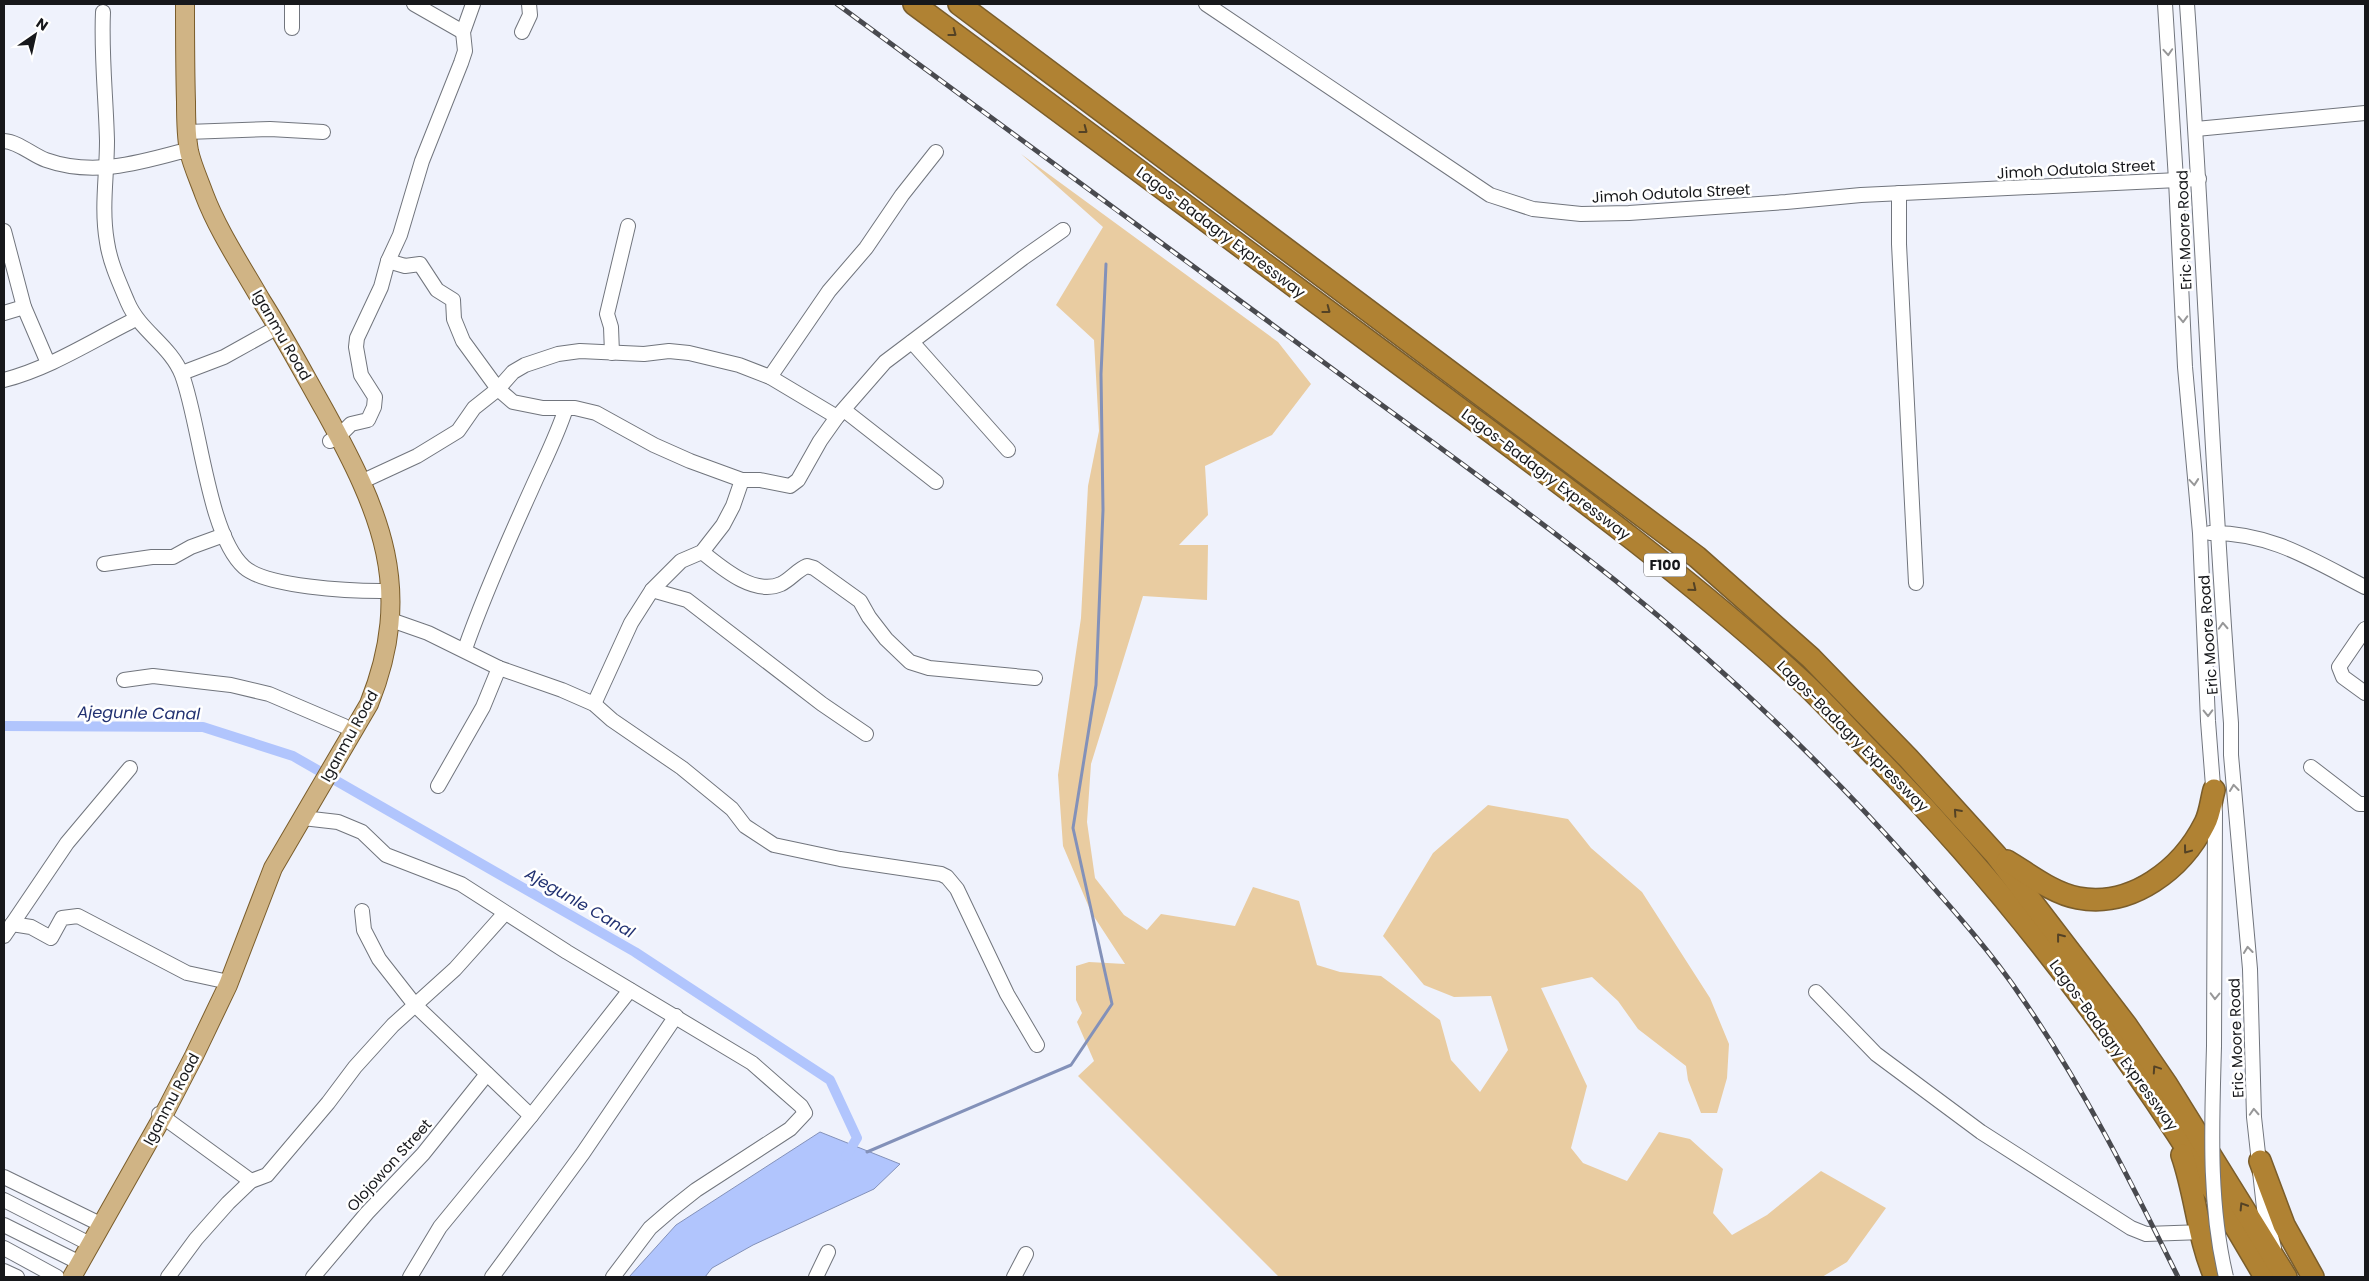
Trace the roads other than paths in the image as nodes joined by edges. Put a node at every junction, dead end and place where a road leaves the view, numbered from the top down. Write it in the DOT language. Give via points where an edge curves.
graph roads {
  1 [pos="175,4"];
  2 [pos="185,4"];
  3 [pos="292,4"];
  4 [pos="414,4"];
  5 [pos="473,4"];
  6 [pos="529,4"];
  7 [pos="914,4"];
  8 [pos="959,4"];
  9 [pos="1206,4"];
  10 [pos="2165,4"];
  11 [pos="2188,4"];
  12 [pos="103,12"];
  13 [pos="292,28"];
  14 [pos="463,32"];
  15 [pos="522,32"];
  16 [pos="2365,114"];
  17 [pos="2196,129"];
  18 [pos="187,132"];
  19 [pos="323,132"];
  20 [pos="4,141"];
  21 [pos="184,152"];
  22 [pos="936,152"];
  23 [pos="106,168"];
  24 [pos="2199,179"];
  25 [pos="2176,180"];
  26 [pos="1899,193"];
  27 [pos="628,226"];
  28 [pos="1064,230"];
  29 [pos="4,232"];
  30 [pos="388,261"];
  31 [pos="24,307"];
  32 [pos="4,313"];
  33 [pos="136,319"];
  34 [pos="269,332"];
  35 [pos="912,342"];
  36 [pos="612,353"];
  37 [pos="48,363"];
  38 [pos="182,373"];
  39 [pos="770,377"];
  40 [pos="4,380"];
  41 [pos="498,389"];
  42 [pos="566,408"];
  43 [pos="841,414"];
  44 [pos="335,439"];
  45 [pos="1008,450"];
  46 [pos="742,480"];
  47 [pos="363,481"];
  48 [pos="936,482"];
  49 [pos="2200,533"];
  50 [pos="2218,533"];
  51 [pos="224,534"];
  52 [pos="702,552"];
  53 [pos="104,564"];
  54 [pos="1916,583"];
  55 [pos="2365,587"];
  56 [pos="652,590"];
  57 [pos="380,591"];
  58 [pos="391,620"];
  59 [pos="2365,630"];
  60 [pos="464,649"];
  61 [pos="499,668"];
  62 [pos="1035,678"];
  63 [pos="124,680"];
  64 [pos="2365,693"];
  65 [pos="594,704"];
  66 [pos="866,734"];
  67 [pos="343,736"];
  68 [pos="2311,767"];
  69 [pos="130,768"];
  70 [pos="438,786"];
  71 [pos="2214,790"];
  72 [pos="2365,804"];
  73 [pos="308,806"];
  74 [pos="1996,855"];
  75 [pos="362,911"];
  76 [pos="505,913"];
  77 [pos="12,924"];
  78 [pos="4,936"];
  79 [pos="226,983"];
  80 [pos="630,990"];
  81 [pos="1816,992"];
  82 [pos="415,1005"];
  83 [pos="676,1016"];
  84 [pos="1037,1045"];
  85 [pos="487,1074"];
  86 [pos="161,1115"];
  87 [pos="531,1116"];
  88 [pos="2172,1124"];
  89 [pos="2260,1161"];
  90 [pos="4,1177"];
  91 [pos="251,1182"];
  92 [pos="4,1200"];
  93 [pos="96,1222"];
  94 [pos="4,1225"];
  95 [pos="2202,1232"];
  96 [pos="86,1242"];
  97 [pos="4,1248"];
  98 [pos="828,1252"];
  99 [pos="1026,1254"];
  100 [pos="74,1269"];
  101 [pos="4,1271"];
  102 [pos="2276,1272"];
  103 [pos="17,1277"];
  104 [pos="56,1277"];
  105 [pos="66,1277"];
  106 [pos="168,1277"];
  107 [pos="313,1277"];
  108 [pos="410,1277"];
  109 [pos="492,1277"];
  110 [pos="613,1277"];
  111 [pos="816,1277"];
  112 [pos="1014,1277"];
  113 [pos="2214,1277"];
  114 [pos="2226,1277"];
  115 [pos="2313,1277"];
  1 -- 21 [label="main road, Iganmu Road" via="175,77"];
  2 -- 18 [label="main road, Iganmu Road"];
  3 -- 13 [label="street"];
  4 -- 14 [label="street"];
  5 -- 14 [label="street"];
  6 -- 15 [label="street" via="530,15"];
  7 -- 88 [label="highway, Lagos-Badagry Expressway / F100, one-way" via="1577,495 1696,590 1806,686 1917,799 2011,906 2080,994"];
  74 -- 8 [label="highway, Lagos-Badagry Expressway / F100, one-way" via="1811,658 1697,557"];
  9 -- 26 [label="street, Jimoh Odutola Street" via="1490,195 1533,209 1581,214 1629,213"];
  10 -- 25 [label="street, Eric Moore Road, one-way"];
  11 -- 17 [label="street, Eric Moore Road"];
  12 -- 23 [label="street"];
  14 -- 30 [label="street" via="465,51 462,63 422,161 400,235"];
  16 -- 17 [label="street"];
  17 -- 24 [label="street, Eric Moore Road"];
  18 -- 19 [label="street" via="270,129"];
  18 -- 21 [label="main road, Iganmu Road"];
  20 -- 23 [label="street" via="66,166"];
  21 -- 23 [label="street"];
  21 -- 34 [label="main road, Iganmu Road" via="195,198 215,241"];
  21 -- 44 [label="main road, Iganmu Road" via="224,237"];
  22 -- 39 [label="street" via="902,194 866,248 829,291"];
  23 -- 33 [label="street" via="107,244 115,272"];
  24 -- 25 [label="street, Jimoh Odutola Street"];
  24 -- 50 [label="street, Eric Moore Road"];
  25 -- 26 [label="street, Jimoh Odutola Street"];
  25 -- 49 [label="street, Eric Moore Road, one-way" via="2185,367"];
  26 -- 54 [label="street"];
  27 -- 36 [label="street" via="607,314"];
  28 -- 35 [label="street"];
  29 -- 31 [label="street"];
  30 -- 41 [label="street" via="405,266 420,264 436,290 453,300 454,319 464,340"];
  30 -- 44 [label="street" via="381,287 357,338 356,347 361,375 375,397 374,407 368,420 351,424"];
  31 -- 32 [label="street"];
  31 -- 37 [label="street"];
  33 -- 37 [label="street"];
  33 -- 38 [label="street" via="157,338"];
  34 -- 38 [label="street" via="224,358"];
  34 -- 44 [label="main road, Iganmu Road"];
  35 -- 43 [label="street" via="885,362"];
  35 -- 45 [label="street"];
  36 -- 39 [label="street" via="689,353 739,365"];
  36 -- 41 [label="street" via="580,351 539,360 513,372"];
  37 -- 40 [label="street" via="24,375"];
  38 -- 51 [label="street"];
  39 -- 43 [label="street"];
  41 -- 42 [label="street" via="513,402 542,408"];
  41 -- 47 [label="street" via="474,408 458,431 417,456"];
  42 -- 46 [label="street" via="596,414 654,445"];
  42 -- 60 [label="street" via="558,434 532,487"];
  43 -- 46 [label="street" via="820,441 798,480 790,486"];
  43 -- 48 [label="street"];
  44 -- 47 [label="main road, Iganmu Road"];
  44 -- 57 [label="main road, Iganmu Road" via="371,530"];
  46 -- 52 [label="street" via="723,525"];
  47 -- 58 [label="main road, Iganmu Road" via="385,548"];
  49 -- 50 [label="street"];
  49 -- 71 [label="street, Eric Moore Road, one-way"];
  50 -- 55 [label="street" via="2264,538 2282,544"];
  89 -- 50 [label="street, Eric Moore Road, one-way" via="2254,1117 2250,969 2231,755"];
  51 -- 53 [label="street" via="173,557"];
  51 -- 57 [label="street" via="233,554 245,568 270,579 322,589"];
  52 -- 56 [label="street" via="681,561"];
  52 -- 62 [label="street" via="727,571 762,587 779,585 807,566 814,568 860,601 886,639 910,662 930,668"];
  56 -- 65 [label="street" via="631,623"];
  56 -- 66 [label="street" via="686,600"];
  57 -- 67 [label="main road, Iganmu Road" via="381,620 370,676"];
  58 -- 60 [label="street" via="428,632"];
  58 -- 67 [label="main road, Iganmu Road" via="379,679 361,719"];
  59 -- 64 [label="street" via="2340,667 2343,677"];
  60 -- 61 [label="street"];
  61 -- 65 [label="street"];
  61 -- 70 [label="street" via="482,707"];
  63 -- 67 [label="street" via="152,676 231,685 268,694"];
  65 -- 84 [label="street" via="682,768 732,809 746,826 774,845 947,877 957,889 1007,994"];
  67 -- 73 [label="main road, Iganmu Road"];
  68 -- 72 [label="street" via="2359,804"];
  69 -- 77 [label="street" via="67,843"];
  71 -- 74 [label="highway, one-way" via="2206,822 2178,862 2151,884 2128,894 2079,898 2054,890"];
  71 -- 114 [label="street, Eric Moore Road, one-way, bridge" via="2215,1208 2218,1244"];
  73 -- 76 [label="street" via="362,832 386,855 461,884"];
  73 -- 79 [label="main road, Iganmu Road" via="272,868"];
  102 -- 74 [label="highway, Lagos-Badagry Expressway / F100, one-way" via="2167,1085 2084,967"];
  75 -- 82 [label="street" via="364,930 379,958"];
  76 -- 80 [label="street"];
  76 -- 82 [label="street" via="455,969"];
  77 -- 78 [label="street"];
  77 -- 79 [label="street" via="31,927 51,938 62,918 78,916 188,973"];
  79 -- 86 [label="main road, Iganmu Road"];
  80 -- 83 [label="street"];
  80 -- 87 [label="street"];
  81 -- 95 [label="street" via="1876,1054 1981,1132 2131,1228 2146,1234"];
  82 -- 85 [label="street"];
  82 -- 91 [label="street" via="355,1067 267,1175"];
  83 -- 109 [label="street" via="583,1153"];
  83 -- 110 [label="street" via="752,1063 805,1113 790,1130 672,1209 650,1228"];
  85 -- 87 [label="street"];
  85 -- 107 [label="street, Olojowon Street" via="423,1154"];
  86 -- 91 [label="street"];
  86 -- 93 [label="main road, Iganmu Road"];
  86 -- 100 [label="main road, Iganmu Road"];
  87 -- 108 [label="street" via="440,1227"];
  88 -- 95 [label="highway" via="2192,1181"];
  88 -- 102 [label="highway, Lagos-Badagry Expressway / F100" via="2220,1198"];
  89 -- 102 [label="street, Eric Moore Road" via="2264,1208"];
  89 -- 115 [label="highway" via="2284,1225"];
  90 -- 93 [label="street"];
  91 -- 106 [label="street" via="196,1239"];
  92 -- 96 [label="street"];
  93 -- 96 [label="main road, Iganmu Road"];
  94 -- 100 [label="street"];
  95 -- 113 [label="highway"];
  96 -- 100 [label="main road, Iganmu Road"];
  97 -- 104 [label="street"];
  98 -- 111 [label="street"];
  99 -- 112 [label="street"];
  100 -- 105 [label="main road, Iganmu Road"];
  101 -- 103 [label="street"];
}
